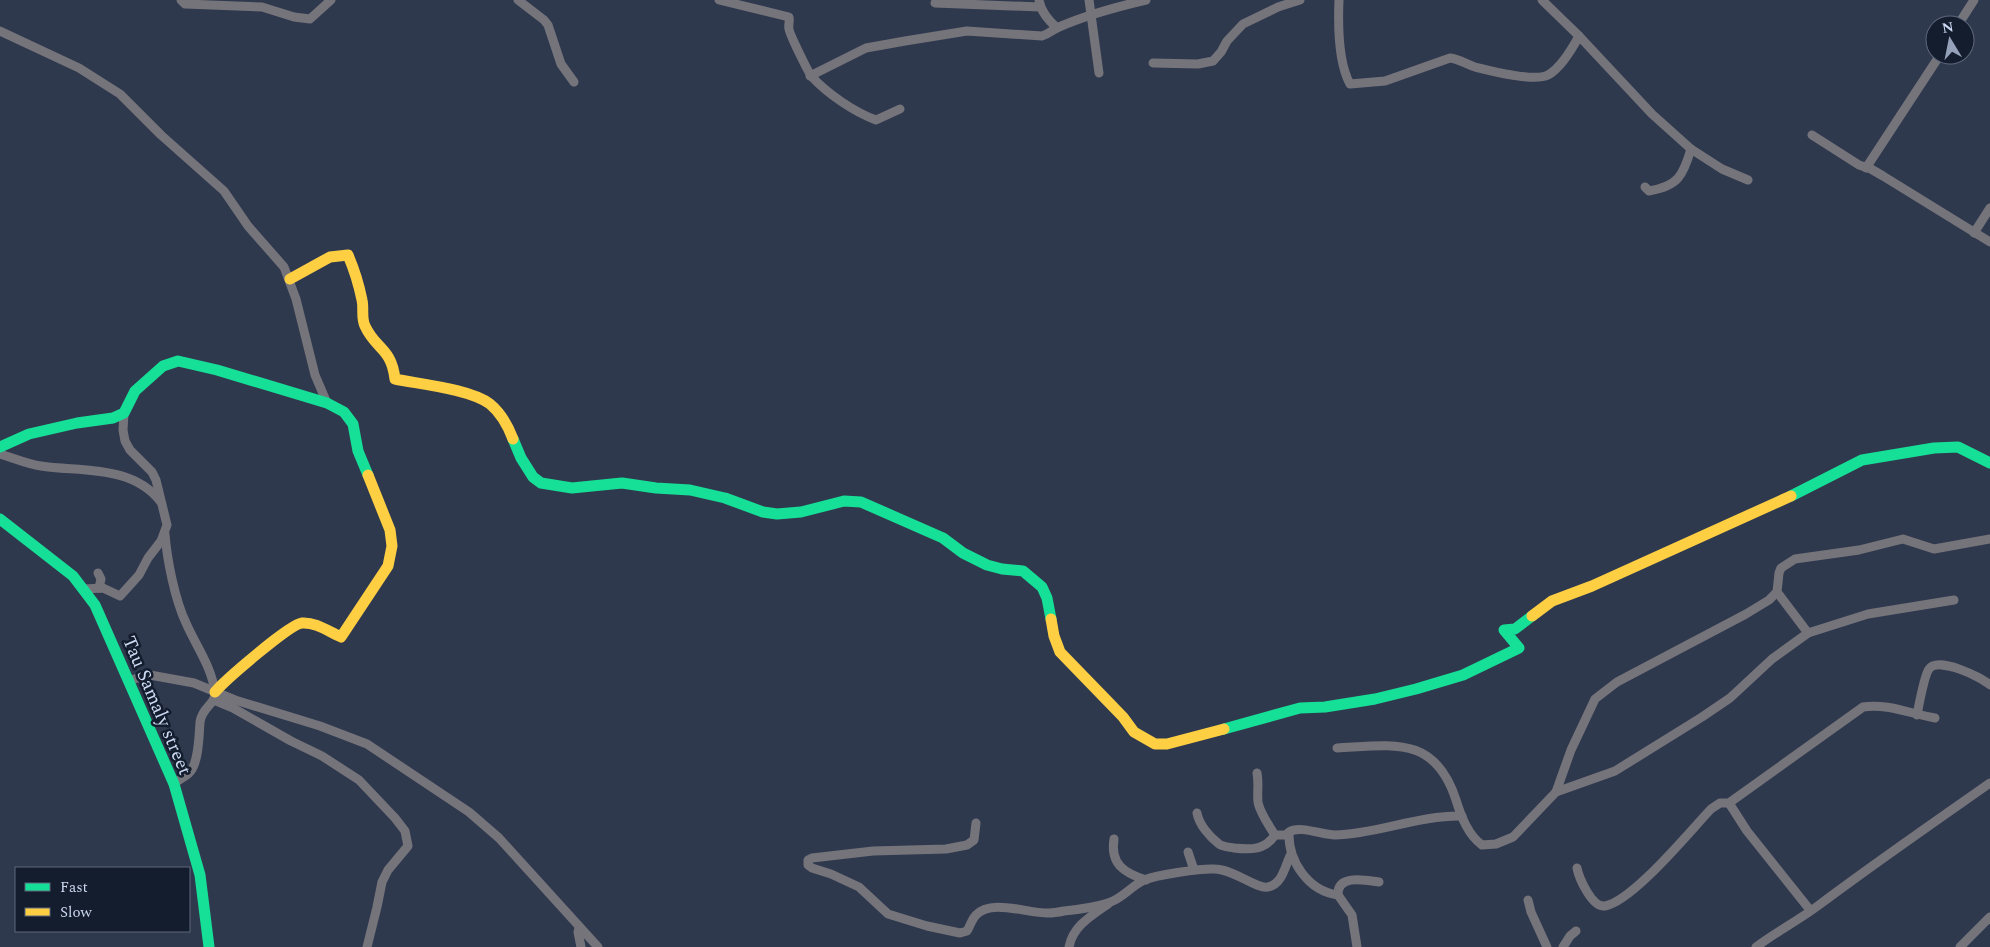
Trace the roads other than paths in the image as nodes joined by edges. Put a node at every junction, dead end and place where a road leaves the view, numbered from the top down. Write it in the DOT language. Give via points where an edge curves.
graph roads {
  1 [pos="181,0"];
  2 [pos="331,0"];
  3 [pos="518,0"];
  4 [pos="719,0"];
  5 [pos="1089,0"];
  6 [pos="1146,0"];
  7 [pos="1300,0"];
  8 [pos="1339,0"];
  9 [pos="1542,0"];
  10 [pos="1974,0"];
  11 [pos="934,3"];
  12 [pos="753,4"];
  13 [pos="1039,4"];
  14 [pos="1091,15"];
  15 [pos="1964,15"];
  16 [pos="1057,28"];
  17 [pos="0,30"];
  18 [pos="1579,36"];
  19 [pos="1153,63"];
  20 [pos="1933,65"];
  21 [pos="1099,73"];
  22 [pos="810,76"];
  23 [pos="574,82"];
  24 [pos="900,109"];
  25 [pos="1812,135"];
  26 [pos="1691,150"];
  27 [pos="1866,168"];
  28 [pos="1748,180"];
  29 [pos="1645,187"];
  30 [pos="1990,208"];
  31 [pos="1974,233"];
  32 [pos="1990,242"];
  33 [pos="290,280"];
  34 [pos="328,403"];
  35 [pos="124,413"];
  36 [pos="0,447"];
  37 [pos="0,454"];
  38 [pos="1990,463"];
  39 [pos="162,503"];
  40 [pos="0,518"];
  41 [pos="165,534"];
  42 [pos="1990,539"];
  43 [pos="98,573"];
  44 [pos="100,588"];
  45 [pos="84,589"];
  46 [pos="1777,592"];
  47 [pos="1954,600"];
  48 [pos="1808,633"];
  49 [pos="130,680"];
  50 [pos="1990,686"];
  51 [pos="214,696"];
  52 [pos="1917,715"];
  53 [pos="1934,718"];
  54 [pos="1337,748"];
  55 [pos="1258,773"];
  56 [pos="1990,783"];
  57 [pos="174,784"];
  58 [pos="1556,792"];
  59 [pos="1724,801"];
  60 [pos="1196,813"];
  61 [pos="1462,816"];
  62 [pos="976,823"];
  63 [pos="1290,832"];
  64 [pos="1276,835"];
  65 [pos="1114,839"];
  66 [pos="1188,852"];
  67 [pos="1291,854"];
  68 [pos="1577,868"];
  69 [pos="1194,870"];
  70 [pos="1146,880"];
  71 [pos="1379,882"];
  72 [pos="1338,895"];
  73 [pos="1528,900"];
  74 [pos="1112,901"];
  75 [pos="1810,910"];
  76 [pos="1990,917"];
  77 [pos="579,928"];
  78 [pos="1576,931"];
  79 [pos="209,947"];
  80 [pos="367,947"];
  81 [pos="581,947"];
  82 [pos="598,947"];
  83 [pos="1069,947"];
  84 [pos="1357,947"];
  85 [pos="1547,947"];
  86 [pos="1562,947"];
  87 [pos="1756,947"];
  88 [pos="1960,947"];
  1 -- 2 [label="street" via="186,4 262,7 310,19"];
  3 -- 23 [label="street" via="548,25 561,64"];
  4 -- 12 [label="street"];
  5 -- 14 [label="street"];
  6 -- 14 [label="street"];
  7 -- 19 [label="street" via="1243,24 1213,62"];
  8 -- 18 [label="street" via="1338,23 1344,74 1350,84 1384,81 1450,58 1491,70 1545,76 1557,66"];
  9 -- 18 [label="street"];
  10 -- 15 [label="street"];
  11 -- 13 [label="street"];
  12 -- 22 [label="street" via="789,17 788,28"];
  13 -- 16 [label="street"];
  14 -- 16 [label="street"];
  14 -- 21 [label="street"];
  16 -- 22 [label="street" via="1042,36 967,31 866,48"];
  17 -- 33 [label="street" via="79,68 120,94 224,191"];
  18 -- 26 [label="street" via="1652,114"];
  20 -- 27 [label="street"];
  22 -- 24 [label="street" via="866,117 876,120"];
  25 -- 27 [label="street"];
  26 -- 28 [label="street"];
  26 -- 29 [label="street" via="1682,176 1660,189 1649,191"];
  27 -- 31 [label="street"];
  30 -- 31 [label="street"];
  31 -- 32 [label="street"];
  33 -- 34 [label="street" via="315,376"];
  33 -- 38 [label="street" via="330,257 348,255 361,294 364,326 395,366 395,379 465,392 489,404 507,424 521,458 541,483 572,488 622,483 690,490 777,514 801,512 844,501 861,502 943,538 963,553 987,564 1023,571 1042,587 1060,652 1134,732 1155,744 1184,741 1300,708 1375,699 1463,675 1519,648 1504,630 1514,628 1552,600 1675,549 1862,460 1958,447"];
  34 -- 35 [label="street" via="178,361 163,366 135,391"];
  34 -- 51 [label="street" via="344,412 353,424 358,451 390,530 392,546 388,566 341,637 304,621 296,624 226,679"];
  35 -- 36 [label="street" via="113,418 29,434"];
  35 -- 39 [label="street" via="125,441 152,472"];
  37 -- 39 [label="street" via="41,466 130,478 149,489"];
  39 -- 41 [label="street" via="167,525"];
  40 -- 45 [label="street, Tau Samaly street" via="73,576"];
  41 -- 44 [label="street" via="139,575 120,596"];
  41 -- 51 [label="street" via="185,621 208,668"];
  42 -- 46 [label="street" via="1934,550 1902,539 1859,550 1795,559 1778,573"];
  43 -- 44 [label="street"];
  44 -- 45 [label="street"];
  45 -- 49 [label="street, Tau Samaly street" via="95,605"];
  46 -- 48 [label="street"];
  46 -- 58 [label="street" via="1746,614 1617,682 1595,699"];
  47 -- 48 [label="street" via="1868,614"];
  48 -- 58 [label="street" via="1702,717 1615,771"];
  49 -- 51 [label="street" via="155,676 194,683"];
  49 -- 57 [label="street, Tau Samaly street"];
  50 -- 52 [label="street" via="1962,670 1933,665 1924,680"];
  51 -- 57 [label="street" via="203,711 196,760 190,773"];
  51 -- 77 [label="street" via="351,738 374,749 469,812 499,838"];
  51 -- 80 [label="street" via="341,767 375,795 405,831 408,846 382,882"];
  52 -- 53 [label="street"];
  52 -- 59 [label="street" via="1893,708 1863,706"];
  54 -- 61 [label="street" via="1382,745 1422,752 1434,761 1446,778"];
  55 -- 64 [label="street" via="1258,802"];
  56 -- 75 [label="street"];
  57 -- 79 [label="street, Tau Samaly street" via="200,875"];
  58 -- 61 [label="street" via="1519,832 1496,844 1482,845 1476,841"];
  59 -- 68 [label="street" via="1711,809 1655,872 1605,906 1592,899"];
  59 -- 75 [label="street"];
  60 -- 64 [label="street" via="1204,828 1220,845 1247,850 1260,848"];
  61 -- 63 [label="street" via="1334,835 1299,830"];
  62 -- 74 [label="street" via="974,840 967,845 812,858 808,865 859,887 888,914 960,933 967,931 982,910 993,906 1050,914"];
  63 -- 64 [label="street"];
  63 -- 67 [label="street"];
  65 -- 70 [label="street" via="1113,848 1119,866"];
  66 -- 69 [label="street"];
  67 -- 69 [label="street" via="1278,881 1269,887 1261,887 1229,871"];
  67 -- 72 [label="street" via="1298,868 1314,885"];
  69 -- 70 [label="street"];
  70 -- 74 [label="street"];
  71 -- 72 [label="street" via="1343,882 1339,885"];
  72 -- 84 [label="street" via="1352,914"];
  73 -- 85 [label="street"];
  74 -- 83 [label="street" via="1073,932"];
  75 -- 87 [label="street"];
  76 -- 88 [label="street"];
  77 -- 81 [label="street"];
  77 -- 82 [label="street"];
  78 -- 86 [label="street"];
}
